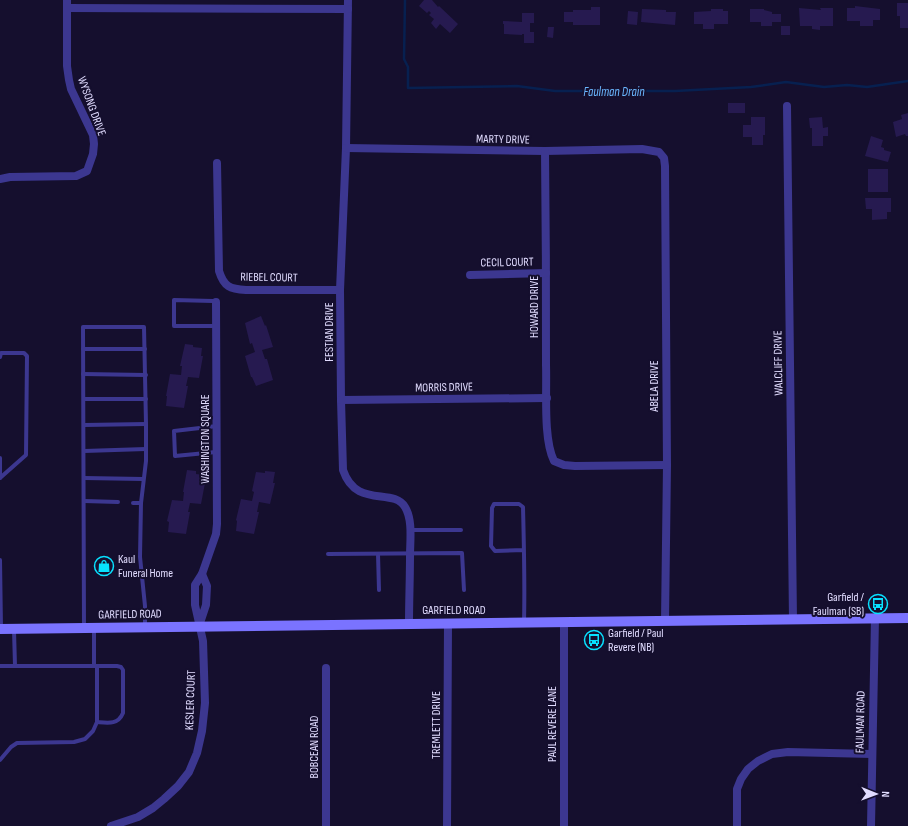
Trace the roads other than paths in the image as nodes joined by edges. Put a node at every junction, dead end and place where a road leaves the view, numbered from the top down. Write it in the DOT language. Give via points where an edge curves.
graph roads {
  1 [pos="348,0"];
  2 [pos="67,4"];
  3 [pos="348,9"];
  4 [pos="787,106"];
  5 [pos="346,148"];
  6 [pos="545,151"];
  7 [pos="659,152"];
  8 [pos="217,163"];
  9 [pos="0,179"];
  10 [pos="546,274"];
  11 [pos="470,275"];
  12 [pos="340,290"];
  13 [pos="216,302"];
  14 [pos="216,326"];
  15 [pos="84,349"];
  16 [pos="145,349"];
  17 [pos="0,357"];
  18 [pos="84,374"];
  19 [pos="146,375"];
  20 [pos="547,398"];
  21 [pos="84,399"];
  22 [pos="146,399"];
  23 [pos="341,400"];
  24 [pos="146,424"];
  25 [pos="84,425"];
  26 [pos="216,426"];
  27 [pos="146,449"];
  28 [pos="84,451"];
  29 [pos="216,452"];
  30 [pos="0,458"];
  31 [pos="667,465"];
  32 [pos="0,478"];
  33 [pos="84,478"];
  34 [pos="143,479"];
  35 [pos="84,501"];
  36 [pos="118,502"];
  37 [pos="133,502"];
  38 [pos="141,503"];
  39 [pos="409,530"];
  40 [pos="461,530"];
  41 [pos="524,550"];
  42 [pos="410,553"];
  43 [pos="328,554"];
  44 [pos="378,554"];
  45 [pos="0,560"];
  46 [pos="202,574"];
  47 [pos="379,590"];
  48 [pos="464,590"];
  49 [pos="875,618"];
  50 [pos="908,618"];
  51 [pos="793,620"];
  52 [pos="665,621"];
  53 [pos="524,622"];
  54 [pos="564,622"];
  55 [pos="409,623"];
  56 [pos="448,623"];
  57 [pos="199,626"];
  58 [pos="89,627"];
  59 [pos="144,627"];
  60 [pos="14,628"];
  61 [pos="0,629"];
  62 [pos="0,666"];
  63 [pos="15,666"];
  64 [pos="95,666"];
  65 [pos="326,668"];
  66 [pos="97,722"];
  67 [pos="872,754"];
  68 [pos="0,760"];
  69 [pos="111,826"];
  70 [pos="326,826"];
  71 [pos="447,826"];
  72 [pos="564,826"];
  73 [pos="737,826"];
  74 [pos="871,826"];
  1 -- 3 [label="street, FESTIAN DRIVE"];
  2 -- 3 [label="street"];
  2 -- 9 [label="street, WYSONG DRIVE" via="69,80 92,135 94,154 87,171 76,176"];
  3 -- 5 [label="street, FESTIAN DRIVE"];
  4 -- 51 [label="street, WALCLIFF DRIVE"];
  5 -- 6 [label="street, MARTY DRIVE"];
  5 -- 12 [label="street, FESTIAN DRIVE"];
  6 -- 7 [label="street, MARTY DRIVE" via="642,149"];
  6 -- 10 [label="street, HOWARD DRIVE"];
  7 -- 31 [label="street, ABELA DRIVE" via="664,158 665,166"];
  8 -- 12 [label="street, RIEBEL COURT" via="221,280 234,289"];
  10 -- 11 [label="street, CECIL COURT"];
  10 -- 20 [label="street, HOWARD DRIVE"];
  12 -- 23 [label="street, FESTIAN DRIVE"];
  13 -- 14 [label="street, WASHINGTON SQUARE"];
  13 -- 14 [label="lane" via="174,300 174,326"];
  14 -- 26 [label="street, WASHINGTON SQUARE"];
  15 -- 16 [label="lane"];
  15 -- 16 [label="lane" via="83,327 144,327"];
  15 -- 18 [label="lane"];
  16 -- 19 [label="lane"];
  17 -- 32 [label="lane" via="1,353 24,353 26,356 26,455"];
  18 -- 19 [label="lane"];
  18 -- 21 [label="lane"];
  19 -- 22 [label="lane"];
  20 -- 23 [label="street, MORRIS DRIVE"];
  20 -- 31 [label="street, HOWARD DRIVE" via="548,444 554,461 575,466"];
  21 -- 22 [label="lane"];
  21 -- 25 [label="lane"];
  22 -- 24 [label="lane"];
  23 -- 39 [label="street, FESTIAN DRIVE" via="343,470 346,478 350,484 365,494 402,503 408,513"];
  24 -- 25 [label="lane"];
  24 -- 27 [label="lane"];
  25 -- 28 [label="lane"];
  26 -- 29 [label="street, WASHINGTON SQUARE"];
  26 -- 29 [label="lane" via="174,431 175,456"];
  27 -- 28 [label="lane"];
  27 -- 34 [label="lane"];
  28 -- 33 [label="lane"];
  29 -- 46 [label="street, WASHINGTON SQUARE" via="216,534"];
  30 -- 32 [label="lane"];
  31 -- 52 [label="street, ABELA DRIVE"];
  33 -- 34 [label="lane"];
  33 -- 35 [label="lane"];
  34 -- 38 [label="lane"];
  35 -- 36 [label="lane"];
  35 -- 58 [label="lane"];
  37 -- 38 [label="lane"];
  38 -- 59 [label="lane" via="140,557 145,606"];
  39 -- 40 [label="lane"];
  39 -- 42 [label="street, FESTIAN DRIVE"];
  41 -- 41 [label="lane" via="495,551 491,546 494,504 519,504 523,507"];
  41 -- 53 [label="lane"];
  42 -- 44 [label="lane"];
  42 -- 48 [label="lane" via="462,553"];
  42 -- 55 [label="street, FESTIAN DRIVE"];
  43 -- 44 [label="lane"];
  44 -- 47 [label="lane"];
  45 -- 61 [label="lane"];
  46 -- 57 [label="street" via="207,592 206,605"];
  46 -- 57 [label="street, WASHINGTON SQUARE" via="195,585 194,605"];
  49 -- 50 [label="main road, GARFIELD ROAD"];
  49 -- 51 [label="main road, GARFIELD ROAD"];
  49 -- 67 [label="street, FAULMAN ROAD"];
  51 -- 52 [label="main road, GARFIELD ROAD"];
  52 -- 54 [label="main road, GARFIELD ROAD"];
  53 -- 54 [label="main road, GARFIELD ROAD"];
  53 -- 56 [label="main road, GARFIELD ROAD"];
  54 -- 72 [label="street, PAUL REVERE LANE"];
  55 -- 56 [label="main road, GARFIELD ROAD"];
  55 -- 57 [label="main road, GARFIELD ROAD"];
  56 -- 71 [label="street, TREMLETT DRIVE"];
  57 -- 59 [label="main road, GARFIELD ROAD"];
  57 -- 69 [label="street, KESLER COURT" via="203,641 205,703 197,753 189,772 178,786 153,808 138,817"];
  58 -- 59 [label="main road, GARFIELD ROAD"];
  58 -- 60 [label="main road, GARFIELD ROAD"];
  58 -- 64 [label="lane"];
  60 -- 61 [label="main road, GARFIELD ROAD"];
  60 -- 63 [label="lane"];
  62 -- 63 [label="lane"];
  63 -- 64 [label="lane"];
  64 -- 66 [label="lane"];
  64 -- 66 [label="lane" via="117,666 123,670 121,718 110,724"];
  65 -- 70 [label="street, BOBCEAN ROAD"];
  66 -- 68 [label="lane" via="89,735 80,741 17,744"];
  67 -- 73 [label="street" via="788,752 772,754 758,761 748,769 737,789"];
  67 -- 74 [label="street, FAULMAN ROAD"];
}
